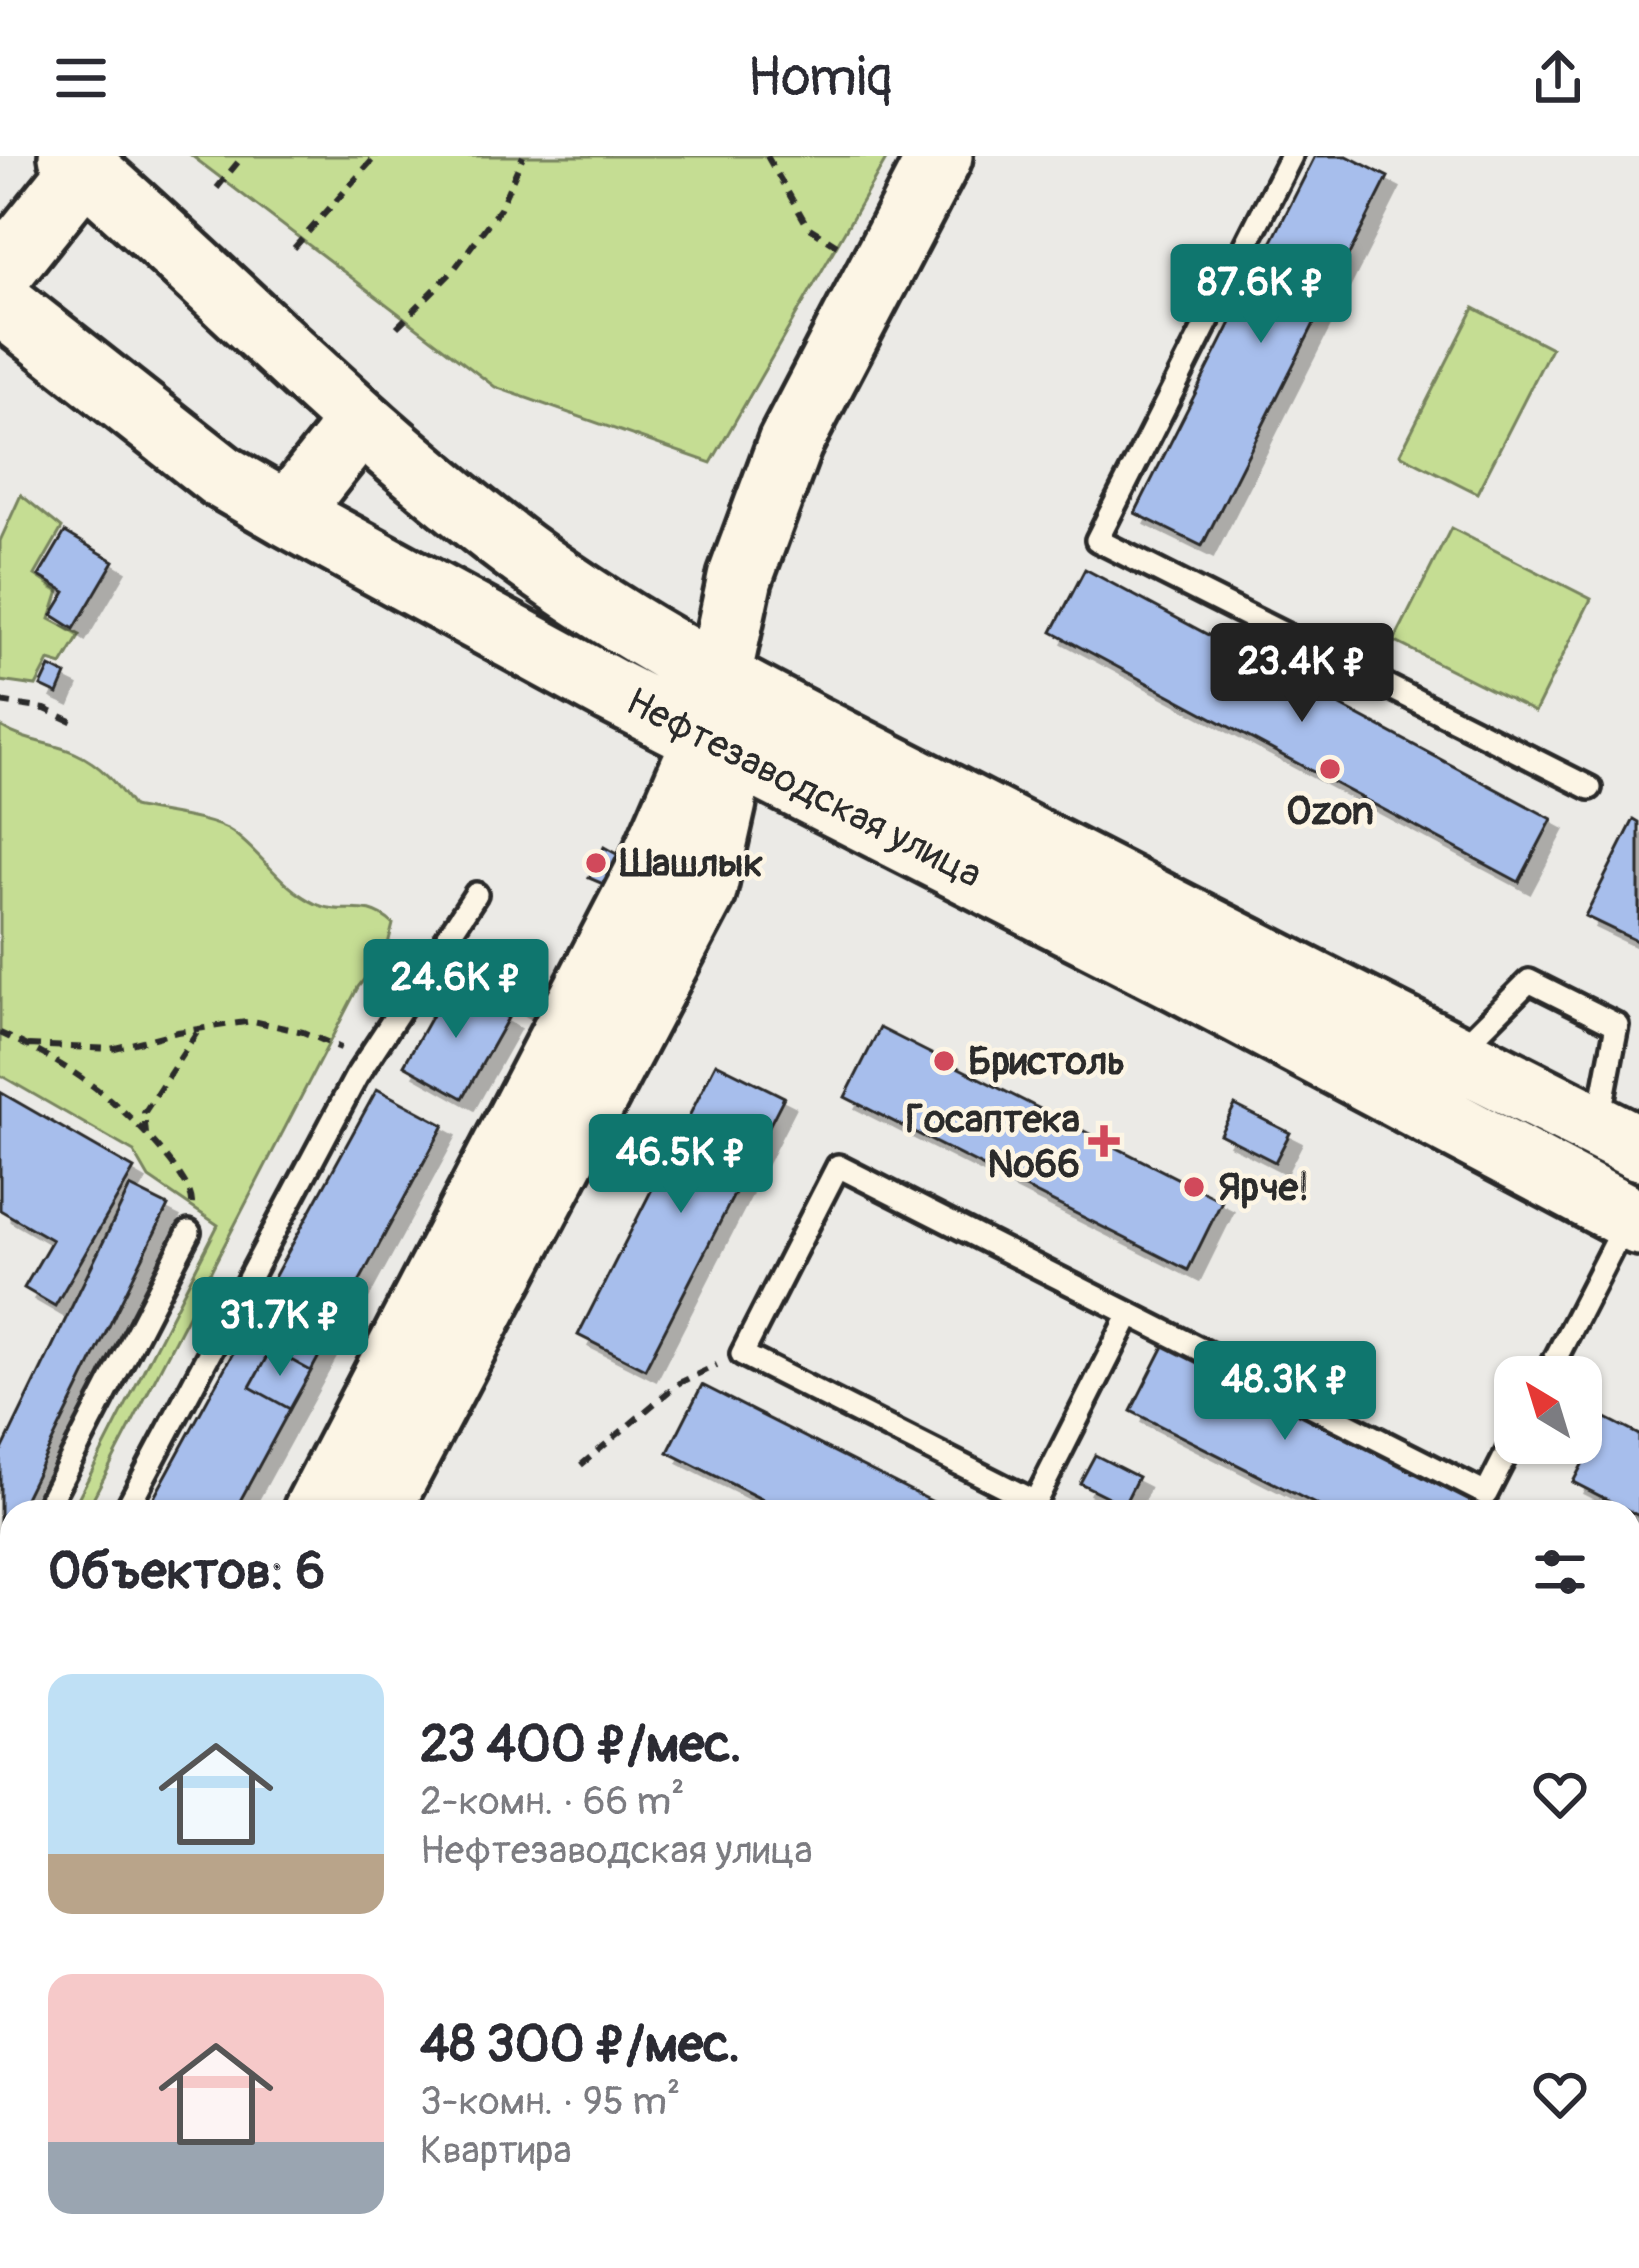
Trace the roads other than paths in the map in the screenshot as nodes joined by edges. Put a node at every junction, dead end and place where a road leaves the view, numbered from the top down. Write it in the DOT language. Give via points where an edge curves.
graph roads {
  1 [pos="940,156"];
  2 [pos="1292,156"];
  3 [pos="76,160"];
  4 [pos="0,273"];
  5 [pos="0,302"];
  6 [pos="360,422"];
  7 [pos="287,514"];
  8 [pos="713,708"];
  9 [pos="1590,788"];
  10 [pos="476,894"];
  11 [pos="1455,1055"];
  12 [pos="1618,1137"];
  13 [pos="1633,1220"];
  14 [pos="189,1232"];
  15 [pos="1130,1314"];
  16 [pos="1558,1356"];
  17 [pos="1501,1464"];
  18 [pos="50,1500"];
  19 [pos="131,1500"];
  20 [pos="321,1500"];
  21 [pos="383,1500"];
  22 [pos="1031,1500"];
  23 [pos="1036,1500"];
  1 -- 8 [label="main road" via="790,443 740,578"];
  2 -- 9 [label="lane" via="1097,539"];
  3 -- 4 [label="main road"];
  3 -- 6 [label="main road, Нефтезаводская улица"];
  5 -- 7 [label="main road, Нефтезаводская улица" via="221,476"];
  6 -- 7 [label="main road"];
  6 -- 8 [label="main road, Нефтезаводская улица" via="522,554 629,625"];
  7 -- 8 [label="main road, Нефтезаводская улица" via="593,680"];
  8 -- 11 [label="main road, Нефтезаводская улица"];
  8 -- 13 [label="main road, Нефтезаводская улица" via="1180,980"];
  8 -- 20 [label="main road" via="646,874"];
  8 -- 21 [label="main road" via="724,802 704,891"];
  10 -- 19 [label="lane" via="367,1060"];
  11 -- 12 [label="main road, Нефтезаводская улица"];
  11 -- 12 [label="lane" via="1529,981 1582,1007 1617,1025"];
  13 -- 16 [label="lane"];
  14 -- 18 [label="lane"];
  15 -- 17 [label="lane" via="1486,1494"];
  15 -- 22 [label="lane" via="838,1166 742,1354"];
  15 -- 23 [label="lane"];
}
